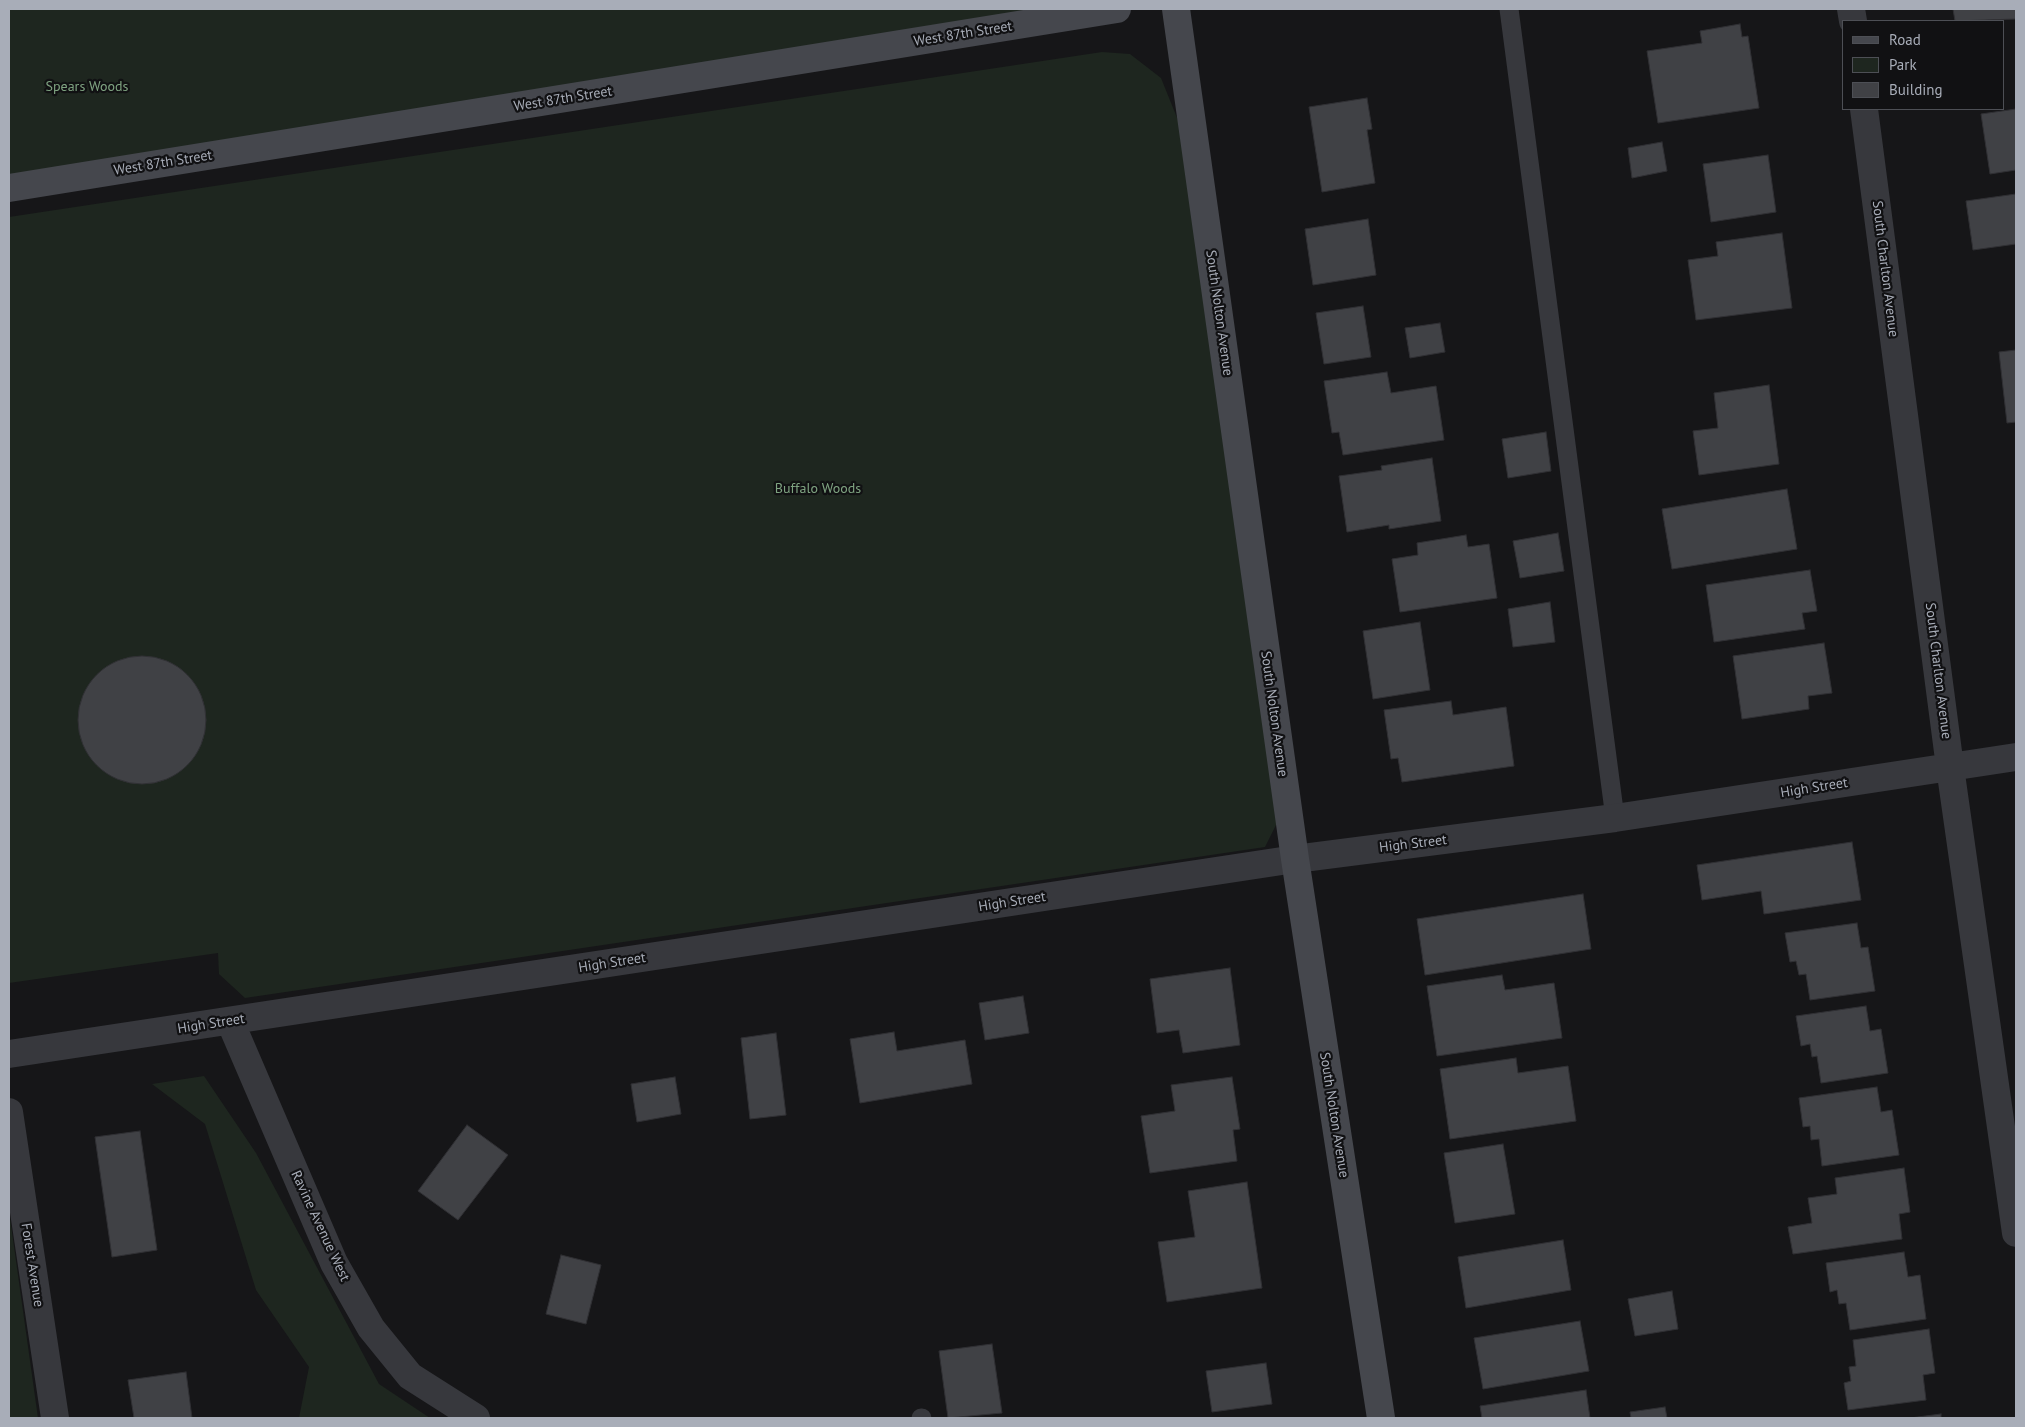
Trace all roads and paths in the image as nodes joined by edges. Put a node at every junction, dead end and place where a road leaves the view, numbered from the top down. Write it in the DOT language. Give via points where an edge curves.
graph roads {
  1 [pos="1117,9"];
  2 [pos="1176,9"];
  3 [pos="1509,9"];
  4 [pos="1864,110"];
  5 [pos="9,188"];
  6 [pos="2016,757"];
  7 [pos="1950,767"];
  8 [pos="1615,818"];
  9 [pos="1295,859"];
  10 [pos="230,1021"];
  11 [pos="9,1054"];
  12 [pos="9,1112"];
  13 [pos="2016,1233"];
  14 [pos="55,1418"];
  15 [pos="476,1418"];
  16 [pos="1382,1418"];
  1 -- 5 [label="street, West 87th Street"];
  2 -- 9 [label="street, South Nolton Avenue"];
  3 -- 8 [label="lane"];
  4 -- 7 [label="street, South Charlton Avenue"];
  6 -- 7 [label="street, High Street"];
  7 -- 8 [label="street, High Street"];
  7 -- 13 [label="street, South Charlton Avenue"];
  8 -- 9 [label="street, High Street"];
  9 -- 10 [label="street, High Street"];
  9 -- 16 [label="street, South Nolton Avenue"];
  10 -- 11 [label="street, High Street"];
  10 -- 15 [label="street, Ravine Avenue West" via="334,1263 371,1328 410,1376"];
  12 -- 14 [label="street, Forest Avenue"];
}
